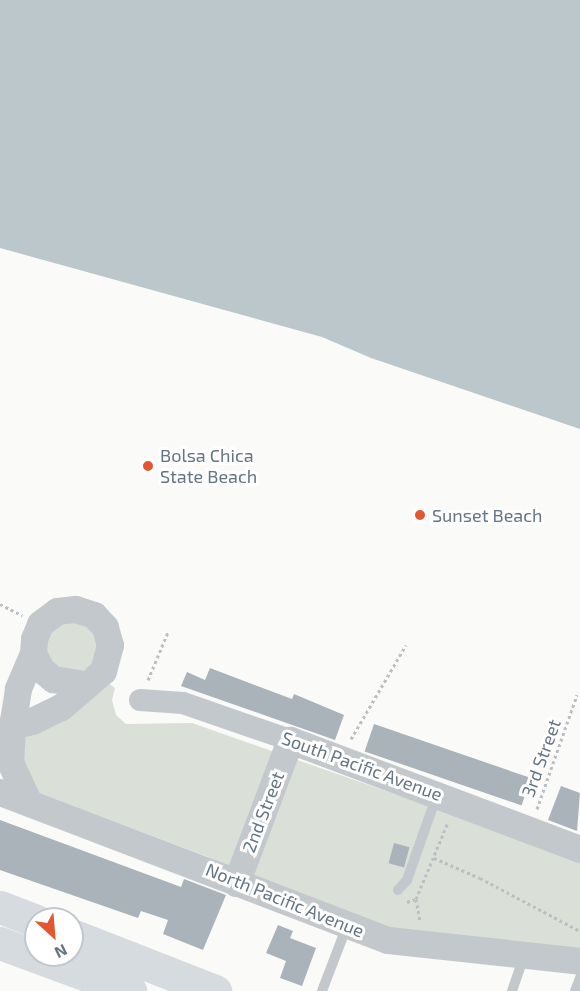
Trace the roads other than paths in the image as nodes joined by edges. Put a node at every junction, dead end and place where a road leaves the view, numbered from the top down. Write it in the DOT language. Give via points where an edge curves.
graph roads {
  1 [pos="33,654"];
  2 [pos="84,684"];
  3 [pos="140,700"];
  4 [pos="6,729"];
  5 [pos="290,740"];
  6 [pos="0,792"];
  7 [pos="438,794"];
  8 [pos="29,803"];
  9 [pos="580,849"];
  10 [pos="236,883"];
  11 [pos="398,890"];
  12 [pos="0,907"];
  13 [pos="24,916"];
  14 [pos="348,926"];
  15 [pos="0,943"];
  16 [pos="84,947"];
  17 [pos="524,956"];
  18 [pos="580,961"];
  19 [pos="114,976"];
  20 [pos="580,978"];
  21 [pos="214,991"];
  22 [pos="322,991"];
  23 [pos="512,991"];
  24 [pos="575,991"];
  1 -- 2 [label="street" via="52,679 64,684"];
  1 -- 2 [label="street" via="40,624 57,611 75,609 94,615 105,627 108,658 103,671"];
  1 -- 4 [label="street"];
  2 -- 4 [label="street" via="61,707"];
  3 -- 5 [label="street, South Pacific Avenue" via="183,704"];
  4 -- 8 [label="street" via="10,762"];
  5 -- 7 [label="street, South Pacific Avenue"];
  5 -- 10 [label="street, 2nd Street"];
  6 -- 8 [label="street, North Pacific Avenue"];
  7 -- 9 [label="street, South Pacific Avenue"];
  7 -- 11 [label="lane" via="407,880"];
  8 -- 10 [label="street, North Pacific Avenue" via="209,869"];
  10 -- 14 [label="street, North Pacific Avenue"];
  12 -- 13 [label="highway"];
  14 -- 17 [label="street, North Pacific Avenue" via="406,943"];
  14 -- 22 [label="lane"];
  15 -- 19 [label="highway"];
  16 -- 19 [label="highway"];
  17 -- 18 [label="street, North Pacific Avenue"];
  17 -- 23 [label="lane"];
  19 -- 21 [label="highway"];
  20 -- 24 [label="lane"];
}
